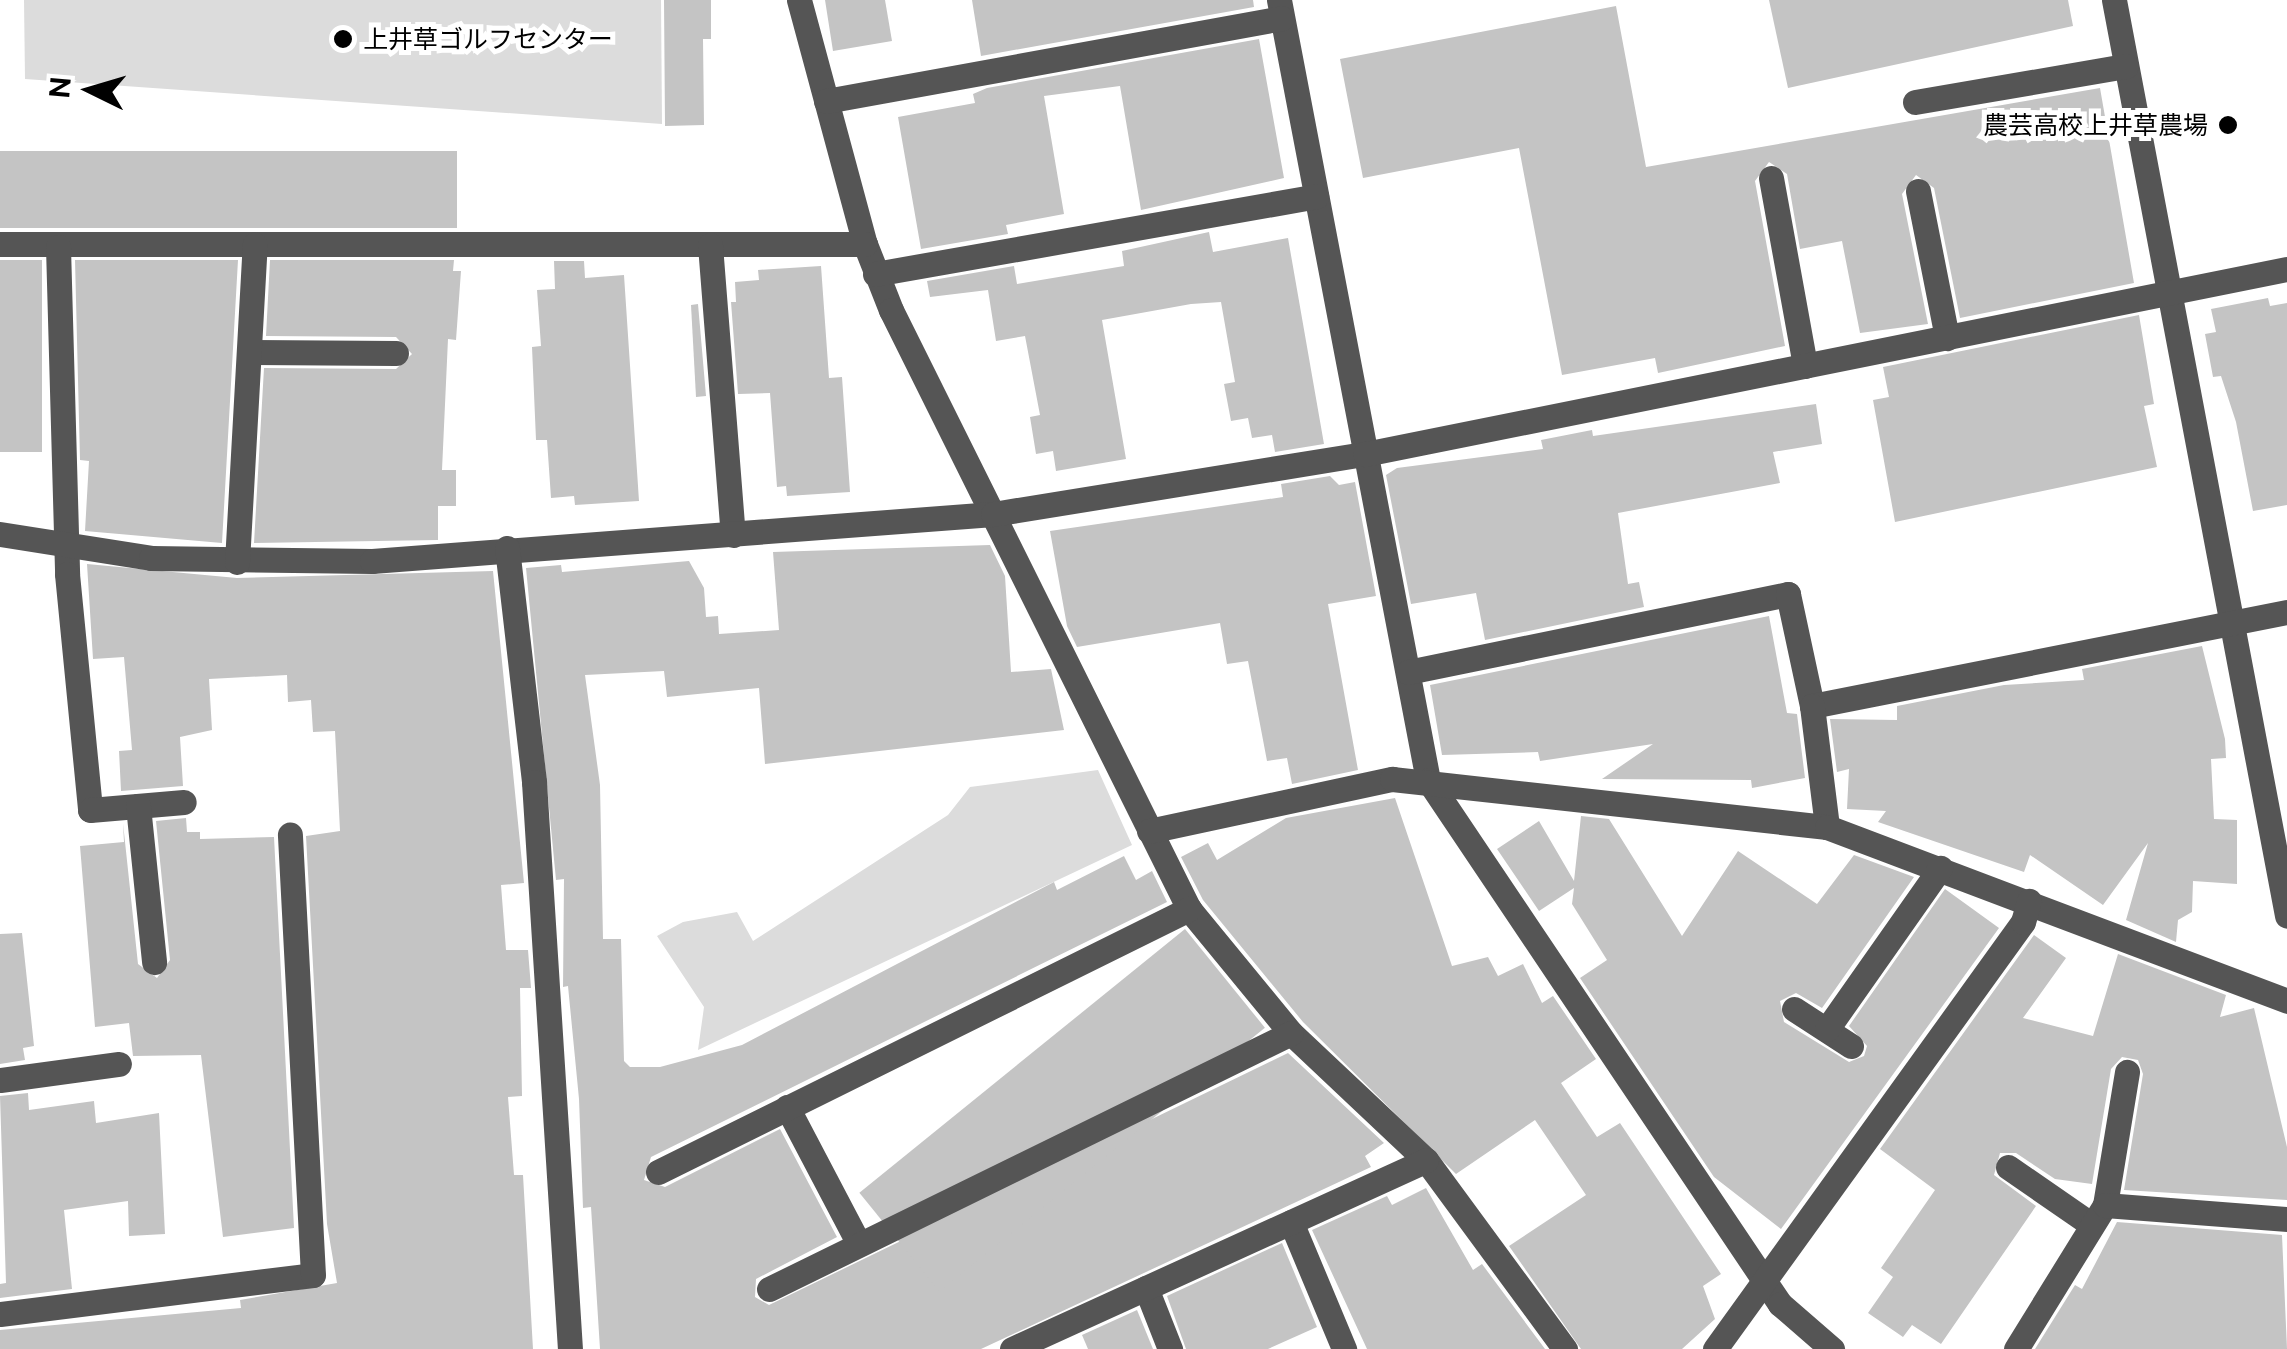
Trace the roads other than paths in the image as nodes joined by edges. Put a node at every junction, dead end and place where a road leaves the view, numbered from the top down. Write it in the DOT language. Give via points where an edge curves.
graph roads {
  1 [pos="799,0"];
  2 [pos="2114,0"];
  3 [pos="1280,9"];
  4 [pos="2126,66"];
  5 [pos="826,101"];
  6 [pos="1915,102"];
  7 [pos="1771,178"];
  8 [pos="1918,191"];
  9 [pos="1316,196"];
  10 [pos="0,244"];
  11 [pos="865,244"];
  12 [pos="255,245"];
  13 [pos="710,245"];
  14 [pos="58,247"];
  15 [pos="2287,269"];
  16 [pos="875,274"];
  17 [pos="2170,294"];
  18 [pos="1946,338"];
  19 [pos="249,352"];
  20 [pos="396,353"];
  21 [pos="1805,366"];
  22 [pos="1365,454"];
  23 [pos="993,514"];
  24 [pos="0,534"];
  25 [pos="732,535"];
  26 [pos="70,544"];
  27 [pos="507,548"];
  28 [pos="237,562"];
  29 [pos="2287,612"];
  30 [pos="2234,618"];
  31 [pos="1408,672"];
  32 [pos="1812,706"];
  33 [pos="1428,780"];
  34 [pos="184,802"];
  35 [pos="138,806"];
  36 [pos="1827,826"];
  37 [pos="1150,831"];
  38 [pos="290,835"];
  39 [pos="1940,868"];
  40 [pos="2029,901"];
  41 [pos="1190,909"];
  42 [pos="2287,916"];
  43 [pos="154,962"];
  44 [pos="2287,1001"];
  45 [pos="1794,1008"];
  46 [pos="1828,1029"];
  47 [pos="1290,1033"];
  48 [pos="1851,1046"];
  49 [pos="120,1064"];
  50 [pos="2128,1072"];
  51 [pos="0,1080"];
  52 [pos="786,1107"];
  53 [pos="1426,1160"];
  54 [pos="2008,1167"];
  55 [pos="658,1172"];
  56 [pos="2098,1215"];
  57 [pos="2287,1219"];
  58 [pos="1291,1222"];
  59 [pos="859,1244"];
  60 [pos="1764,1280"];
  61 [pos="1146,1288"];
  62 [pos="769,1289"];
  63 [pos="0,1314"];
  64 [pos="570,1349"];
  65 [pos="1012,1349"];
  66 [pos="1170,1349"];
  67 [pos="1344,1349"];
  68 [pos="1565,1349"];
  69 [pos="1715,1349"];
  70 [pos="1832,1349"];
  71 [pos="2016,1349"];
  1 -- 5 [label="street"];
  2 -- 4 [label="street"];
  3 -- 5 [label="street"];
  3 -- 9 [label="street"];
  4 -- 6 [label="street"];
  4 -- 17 [label="street"];
  5 -- 11 [label="street"];
  7 -- 21 [label="street"];
  8 -- 18 [label="street"];
  9 -- 16 [label="street"];
  9 -- 22 [label="street"];
  10 -- 14 [label="street"];
  11 -- 13 [label="street"];
  11 -- 16 [label="street"];
  12 -- 13 [label="street"];
  12 -- 14 [label="street"];
  12 -- 19 [label="street"];
  13 -- 25 [label="street"];
  14 -- 26 [label="street"];
  15 -- 17 [label="street"];
  16 -- 23 [label="street"];
  17 -- 18 [label="street"];
  17 -- 30 [label="street"];
  18 -- 21 [label="street"];
  19 -- 20 [label="street"];
  19 -- 28 [label="street"];
  21 -- 22 [label="street"];
  22 -- 23 [label="street"];
  22 -- 31 [label="street"];
  23 -- 25 [label="street"];
  23 -- 37 [label="street"];
  24 -- 26 [label="street"];
  25 -- 27 [label="street"];
  26 -- 28 [label="street" via="151,558"];
  26 -- 35 [label="street" via="67,574 90,810"];
  27 -- 28 [label="street" via="372,561"];
  27 -- 64 [label="street" via="534,782"];
  29 -- 30 [label="street"];
  30 -- 32 [label="street"];
  30 -- 42 [label="street"];
  31 -- 32 [label="street" via="1788,594"];
  31 -- 33 [label="street"];
  32 -- 36 [label="street"];
  33 -- 36 [label="street"];
  33 -- 37 [label="street" via="1392,780"];
  33 -- 60 [label="street"];
  34 -- 35 [label="street"];
  35 -- 43 [label="street"];
  36 -- 39 [label="street"];
  37 -- 41 [label="street"];
  38 -- 63 [label="street" via="312,1275"];
  39 -- 40 [label="street"];
  39 -- 46 [label="street"];
  40 -- 44 [label="street"];
  40 -- 60 [label="street" via="2022,922"];
  41 -- 47 [label="street"];
  41 -- 52 [label="street"];
  45 -- 46 [label="street"];
  46 -- 48 [label="street"];
  47 -- 53 [label="street"];
  47 -- 59 [label="street"];
  49 -- 51 [label="street"];
  50 -- 56 [label="street"];
  52 -- 55 [label="street"];
  52 -- 59 [label="street"];
  53 -- 58 [label="street"];
  53 -- 68 [label="street"];
  54 -- 56 [label="street"];
  56 -- 57 [label="street"];
  56 -- 71 [label="street"];
  58 -- 61 [label="street"];
  58 -- 67 [label="street"];
  59 -- 62 [label="street"];
  60 -- 69 [label="street"];
  60 -- 70 [label="street" via="1780,1304"];
  61 -- 65 [label="street"];
  61 -- 66 [label="street"];
}
